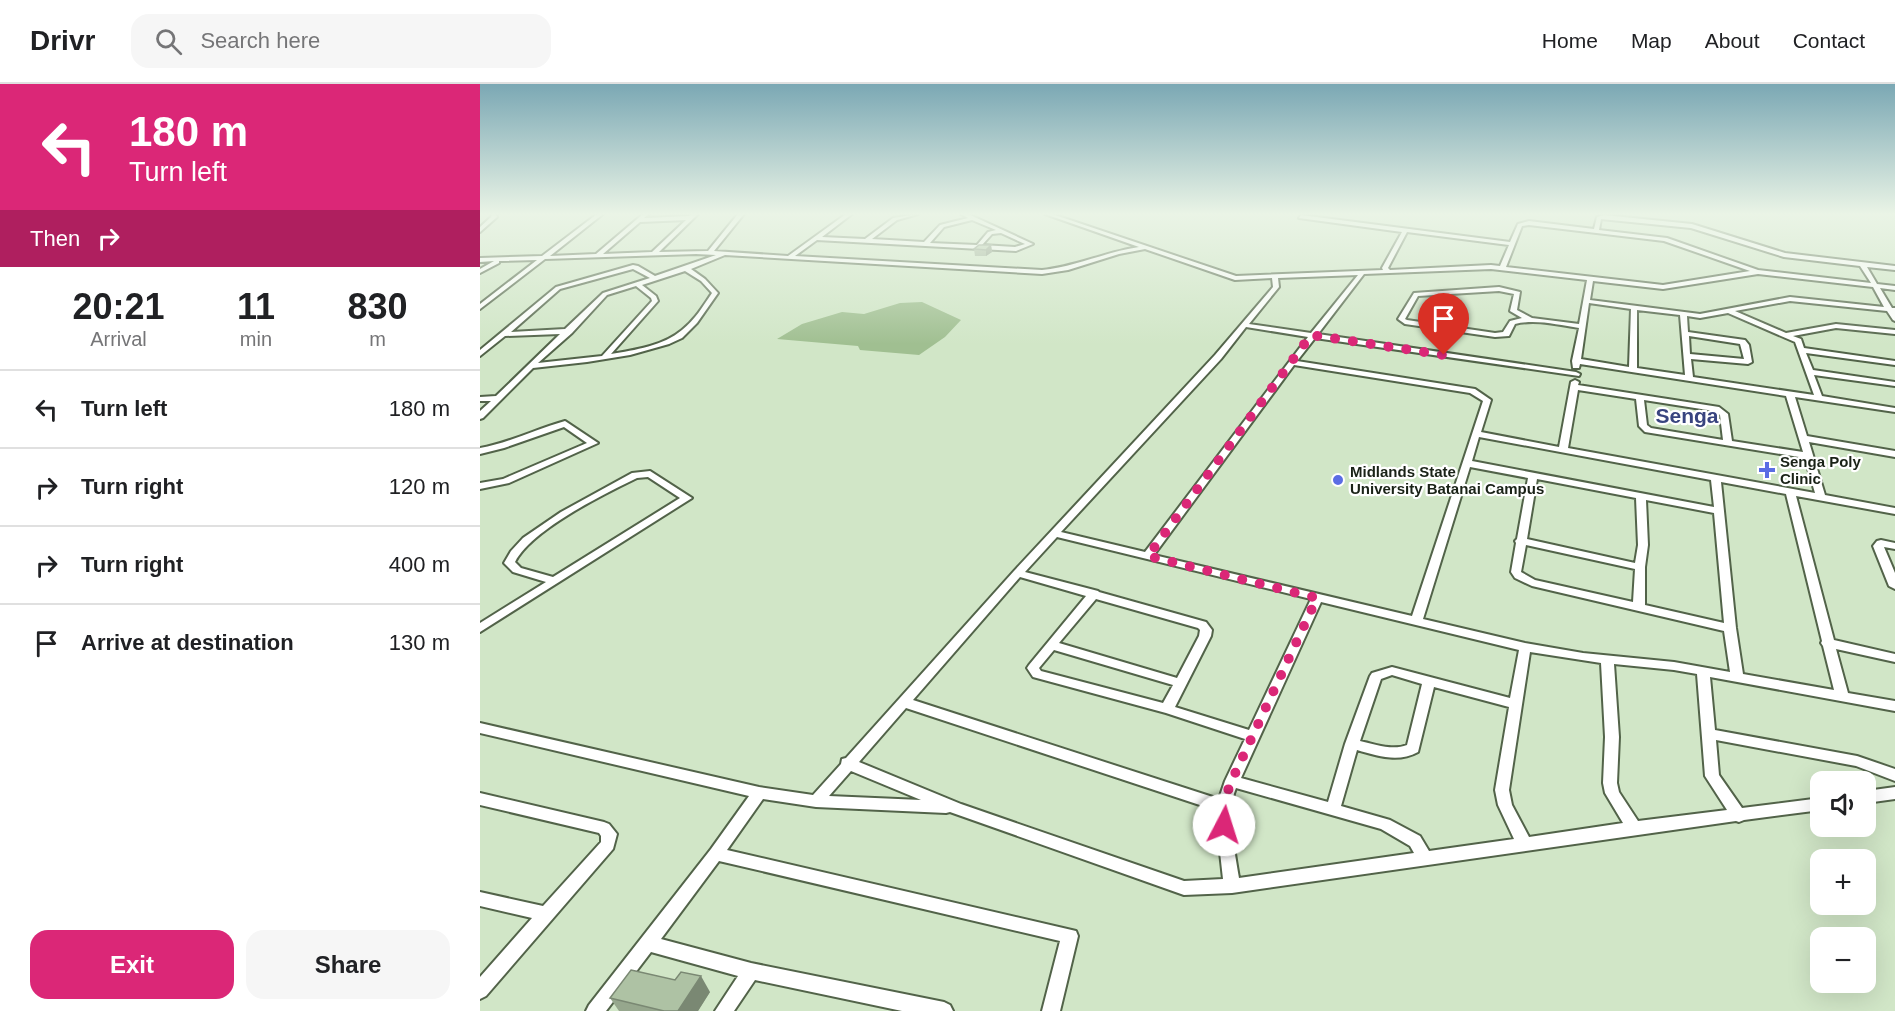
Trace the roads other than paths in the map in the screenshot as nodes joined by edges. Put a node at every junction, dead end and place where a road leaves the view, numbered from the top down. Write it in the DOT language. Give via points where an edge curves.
graph roads {
  1 [pos="538,257"];
  2 [pos="543,257"];
  3 [pos="716,257"];
  4 [pos="794,257"];
  5 [pos="1104,257"];
  6 [pos="1174,257"];
  7 [pos="1391,257"];
  8 [pos="1507,257"];
  9 [pos="1718,257"];
  10 [pos="1804,257"];
  11 [pos="480,258"];
  12 [pos="522,258"];
  13 [pos="503,260"];
  14 [pos="1863,264"];
  15 [pos="1503,267"];
  16 [pos="1895,268"];
  17 [pos="686,269"];
  18 [pos="480,271"];
  19 [pos="1388,271"];
  20 [pos="1363,272"];
  21 [pos="1758,272"];
  22 [pos="1275,278"];
  23 [pos="1590,278"];
  24 [pos="655,279"];
  25 [pos="637,284"];
  26 [pos="1876,286"];
  27 [pos="1895,288"];
  28 [pos="1586,301"];
  29 [pos="480,307"];
  30 [pos="1634,307"];
  31 [pos="1892,309"];
  32 [pos="1729,311"];
  33 [pos="1683,314"];
  34 [pos="1529,319"];
  35 [pos="1895,319"];
  36 [pos="1244,325"];
  37 [pos="1581,326"];
  38 [pos="569,331"];
  39 [pos="1895,332"];
  40 [pos="1684,333"];
  41 [pos="505,334"];
  42 [pos="1311,335"];
  43 [pos="1787,335"];
  44 [pos="1803,351"];
  45 [pos="480,354"];
  46 [pos="604,356"];
  47 [pos="1686,356"];
  48 [pos="1576,361"];
  49 [pos="1292,362"];
  50 [pos="1895,363"];
  51 [pos="533,366"];
  52 [pos="1633,370"];
  53 [pos="1810,372"];
  54 [pos="1576,375"];
  55 [pos="1689,378"];
  56 [pos="1895,384"];
  57 [pos="1574,387"];
  58 [pos="1790,394"];
  59 [pos="498,398"];
  60 [pos="1640,398"];
  61 [pos="1819,398"];
  62 [pos="480,399"];
  63 [pos="1895,410"];
  64 [pos="480,416"];
  65 [pos="1476,434"];
  66 [pos="1803,438"];
  67 [pos="1728,442"];
  68 [pos="1563,449"];
  69 [pos="480,451"];
  70 [pos="1895,454"];
  71 [pos="1808,456"];
  72 [pos="1466,463"];
  73 [pos="1533,476"];
  74 [pos="1716,478"];
  75 [pos="480,486"];
  76 [pos="1790,491"];
  77 [pos="1641,497"];
  78 [pos="1821,497"];
  79 [pos="1895,510"];
  80 [pos="1717,512"];
  81 [pos="1055,534"];
  82 [pos="1520,541"];
  83 [pos="1895,546"];
  84 [pos="1148,556"];
  85 [pos="1640,567"];
  86 [pos="1018,573"];
  87 [pos="555,581"];
  88 [pos="1895,586"];
  89 [pos="1094,593"];
  90 [pos="1317,598"];
  91 [pos="1639,607"];
  92 [pos="1416,622"];
  93 [pos="480,628"];
  94 [pos="1730,628"];
  95 [pos="1827,643"];
  96 [pos="1051,645"];
  97 [pos="1525,647"];
  98 [pos="1895,658"];
  99 [pos="1606,659"];
  100 [pos="1703,672"];
  101 [pos="1737,678"];
  102 [pos="1429,681"];
  103 [pos="1180,683"];
  104 [pos="1842,696"];
  105 [pos="903,702"];
  106 [pos="1514,704"];
  107 [pos="1895,706"];
  108 [pos="1167,709"];
  109 [pos="480,728"];
  110 [pos="1710,734"];
  111 [pos="1253,736"];
  112 [pos="1352,744"];
  113 [pos="847,764"];
  114 [pos="1895,775"];
  115 [pos="1232,780"];
  116 [pos="759,793"];
  117 [pos="1895,793"];
  118 [pos="1876,796"];
  119 [pos="480,799"];
  120 [pos="816,801"];
  121 [pos="1810,806"];
  122 [pos="1225,807"];
  123 [pos="956,808"];
  124 [pos="1332,808"];
  125 [pos="1739,816"];
  126 [pos="1634,828"];
  127 [pos="1524,843"];
  128 [pos="716,854"];
  129 [pos="1425,859"];
  130 [pos="1232,886"];
  131 [pos="480,899"];
  132 [pos="545,914"];
  133 [pos="646,944"];
  134 [pos="751,970"];
  135 [pos="480,990"];
  136 [pos="595,1011"];
  137 [pos="724,1011"];
  138 [pos="944,1011"];
  139 [pos="1051,1011"];
  1 -- 12 [label="street"];
  2 -- 29 [label="street"];
  3 -- 17 [label="street"];
  4 -- 5 [label="street" via="1042,272"];
  6 -- 22 [label="street" via="1229,276"];
  7 -- 19 [label="street" via="1385,268"];
  8 -- 15 [label="street"];
  9 -- 21 [label="street"];
  10 -- 14 [label="street"];
  11 -- 12 [label="street"];
  11 -- 13 [label="street"];
  12 -- 13 [label="street"];
  13 -- 18 [label="street"];
  14 -- 16 [label="street"];
  14 -- 26 [label="street"];
  15 -- 19 [label="street"];
  15 -- 23 [label="street"];
  17 -- 24 [label="street"];
  17 -- 46 [label="street" via="715,291 692,327 671,340"];
  19 -- 20 [label="street"];
  20 -- 22 [label="street"];
  20 -- 42 [label="street"];
  21 -- 23 [label="street" via="1669,287"];
  21 -- 26 [label="street"];
  22 -- 36 [label="street" via="1276,287"];
  23 -- 28 [label="street"];
  24 -- 25 [label="street"];
  24 -- 41 [label="street" via="633,267 561,286"];
  25 -- 38 [label="street" via="605,294"];
  25 -- 46 [label="street" via="655,301"];
  26 -- 27 [label="street"];
  26 -- 31 [label="street"];
  28 -- 30 [label="street"];
  28 -- 37 [label="street"];
  30 -- 33 [label="street"];
  30 -- 52 [label="street"];
  31 -- 32 [label="street" via="1790,299"];
  31 -- 35 [label="street"];
  32 -- 33 [label="street" via="1700,316"];
  32 -- 43 [label="street"];
  33 -- 40 [label="street"];
  34 -- 34 [label="street" via="1512,322 1501,335 1401,319 1416,294 1499,289 1518,293 1513,311"];
  34 -- 37 [label="street"];
  36 -- 42 [label="street"];
  36 -- 81 [label="street"];
  37 -- 48 [label="street"];
  38 -- 41 [label="street"];
  38 -- 51 [label="street"];
  39 -- 43 [label="street" via="1839,326"];
  40 -- 47 [label="street"];
  40 -- 47 [label="street" via="1742,342 1748,362"];
  41 -- 45 [label="street"];
  42 -- 49 [label="street"];
  42 -- 54 [label="street"];
  43 -- 44 [label="street" via="1798,341"];
  44 -- 50 [label="street"];
  44 -- 53 [label="street"];
  46 -- 51 [label="street"];
  47 -- 55 [label="street"];
  48 -- 52 [label="street"];
  48 -- 54 [label="street"];
  49 -- 65 [label="street" via="1479,393 1487,404"];
  49 -- 84 [label="street"];
  51 -- 59 [label="street"];
  52 -- 55 [label="street"];
  53 -- 56 [label="street"];
  53 -- 61 [label="street"];
  54 -- 57 [label="street"];
  55 -- 58 [label="street"];
  57 -- 60 [label="street"];
  57 -- 68 [label="street"];
  58 -- 61 [label="street"];
  58 -- 66 [label="street"];
  59 -- 62 [label="street"];
  59 -- 64 [label="street"];
  60 -- 67 [label="street" via="1720,411 1724,414"];
  60 -- 67 [label="street" via="1643,426 1648,430"];
  61 -- 63 [label="street"];
  65 -- 68 [label="street"];
  65 -- 72 [label="street"];
  66 -- 70 [label="street"];
  66 -- 71 [label="street"];
  67 -- 71 [label="street"];
  68 -- 74 [label="street"];
  69 -- 75 [label="street" via="565,424 594,443 506,481"];
  71 -- 78 [label="street"];
  72 -- 73 [label="street"];
  72 -- 92 [label="street"];
  73 -- 77 [label="street"];
  73 -- 82 [label="street"];
  74 -- 76 [label="street"];
  74 -- 80 [label="street"];
  76 -- 78 [label="street"];
  76 -- 95 [label="street"];
  77 -- 80 [label="street"];
  77 -- 85 [label="street"];
  78 -- 79 [label="street"];
  80 -- 94 [label="street"];
  81 -- 84 [label="street"];
  81 -- 86 [label="street"];
  82 -- 85 [label="street"];
  82 -- 91 [label="street" via="1516,572 1525,580"];
  83 -- 88 [label="street" via="1878,546"];
  84 -- 90 [label="street"];
  85 -- 91 [label="street"];
  86 -- 89 [label="street"];
  86 -- 105 [label="street"];
  87 -- 87 [label="street" via="517,570 509,563 521,544 549,524 644,473 668,483 687,498"];
  87 -- 93 [label="street"];
  89 -- 96 [label="street"];
  89 -- 103 [label="street" via="1202,625 1205,636"];
  90 -- 92 [label="street"];
  90 -- 111 [label="street"];
  91 -- 94 [label="street"];
  92 -- 97 [label="street"];
  94 -- 101 [label="street"];
  95 -- 98 [label="street"];
  95 -- 104 [label="street"];
  96 -- 103 [label="street"];
  96 -- 108 [label="street" via="1033,668 1037,674"];
  97 -- 99 [label="street"];
  97 -- 106 [label="street"];
  99 -- 100 [label="street"];
  99 -- 126 [label="street" via="1612,737 1610,783"];
  100 -- 101 [label="street"];
  100 -- 110 [label="street"];
  101 -- 104 [label="street"];
  102 -- 106 [label="street"];
  102 -- 112 [label="street" via="1392,672 1376,676"];
  102 -- 112 [label="street" via="1413,748 1399,754"];
  103 -- 108 [label="street"];
  104 -- 107 [label="street"];
  105 -- 113 [label="street"];
  105 -- 122 [label="street"];
  106 -- 127 [label="street" via="1502,790"];
  108 -- 111 [label="street"];
  109 -- 116 [label="street"];
  110 -- 114 [label="street" via="1857,761"];
  110 -- 125 [label="street" via="1712,776"];
  111 -- 115 [label="street"];
  112 -- 124 [label="street"];
  113 -- 120 [label="street"];
  113 -- 123 [label="street"];
  115 -- 122 [label="street"];
  115 -- 124 [label="street"];
  116 -- 120 [label="street"];
  116 -- 128 [label="street"];
  117 -- 118 [label="street"];
  119 -- 132 [label="street" via="604,828 609,834 608,844"];
  120 -- 123 [label="street"];
  121 -- 125 [label="street"];
  122 -- 130 [label="street"];
  123 -- 130 [label="street" via="1184,888"];
  124 -- 129 [label="street" via="1402,832 1415,841"];
  125 -- 126 [label="street"];
  126 -- 127 [label="street"];
  127 -- 129 [label="street"];
  128 -- 133 [label="street"];
  128 -- 139 [label="street" via="1070,936"];
  129 -- 130 [label="street"];
  131 -- 132 [label="street"];
  132 -- 135 [label="street"];
  133 -- 134 [label="street"];
  133 -- 136 [label="street"];
  134 -- 137 [label="street"];
  134 -- 138 [label="street"];
}
